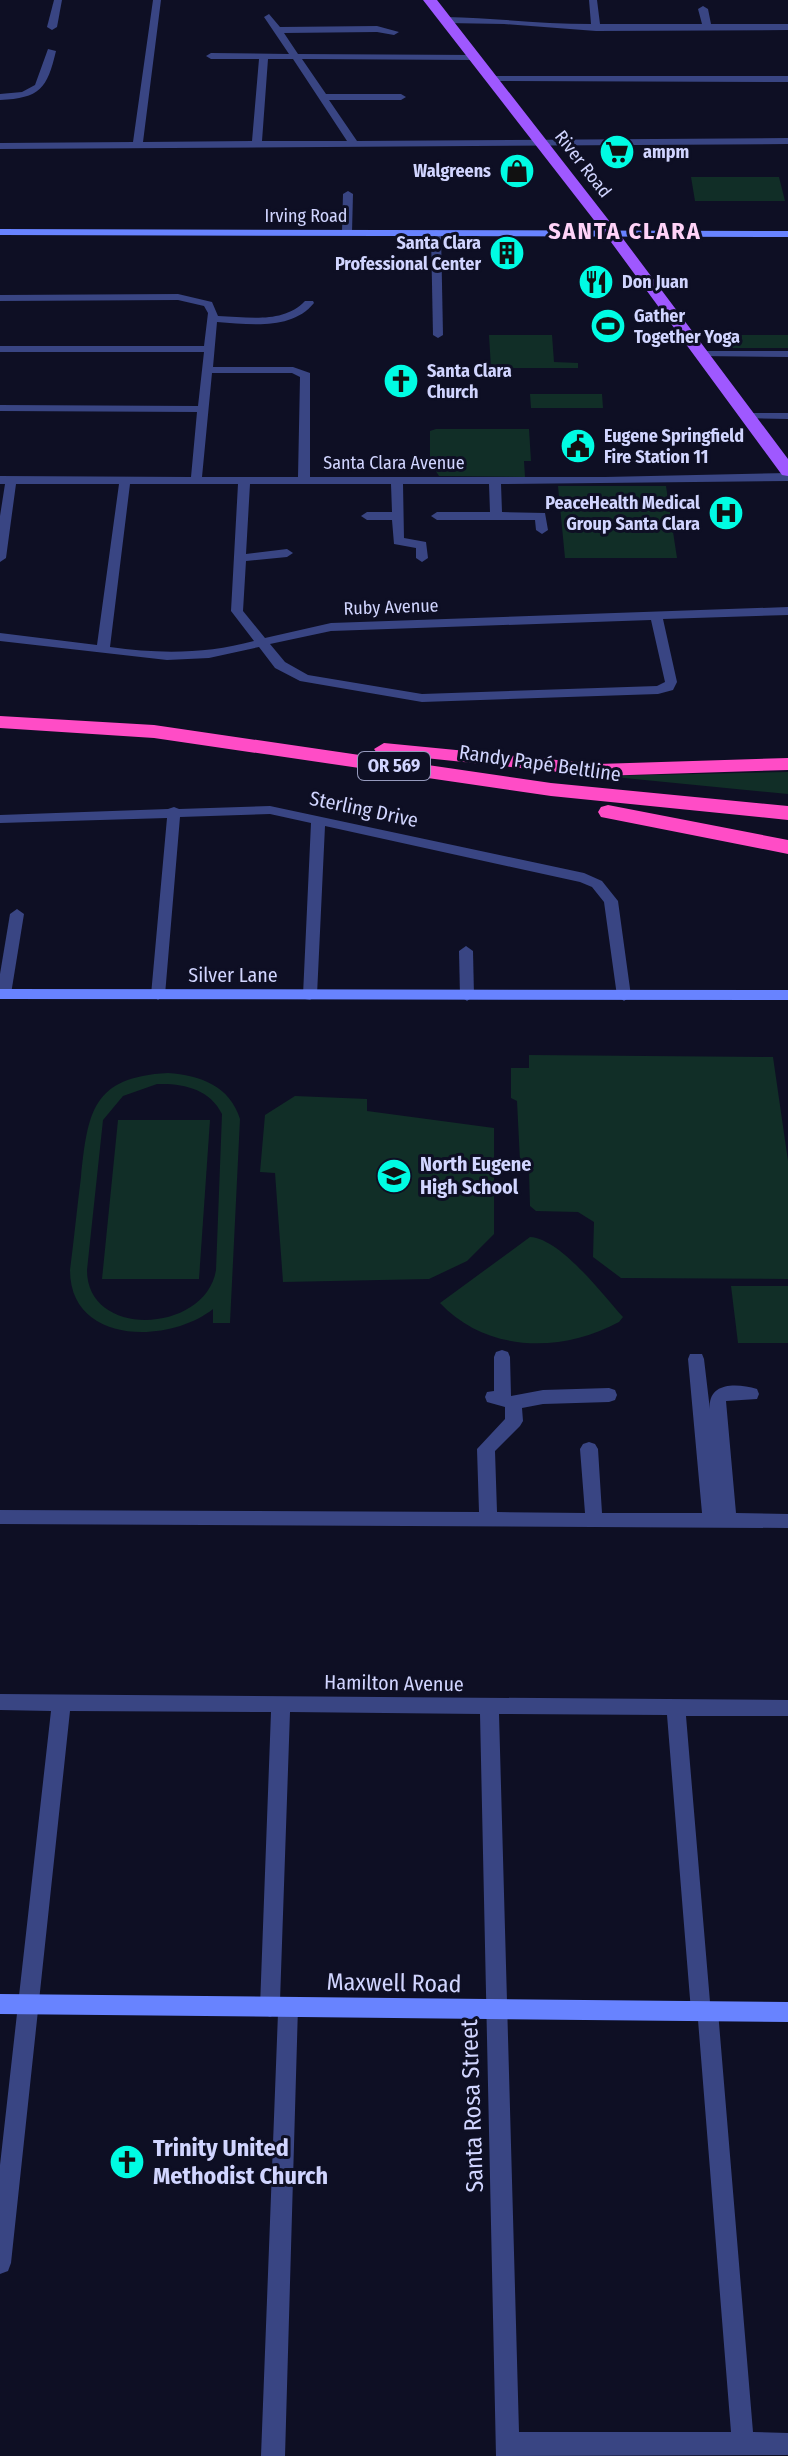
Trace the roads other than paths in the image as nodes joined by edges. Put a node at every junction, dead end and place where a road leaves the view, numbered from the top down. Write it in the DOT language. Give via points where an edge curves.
graph roads {
  1 [pos="58,0"];
  2 [pos="157,0"];
  3 [pos="430,0"];
  4 [pos="593,0"];
  5 [pos="703,9"];
  6 [pos="269,17"];
  7 [pos="446,20"];
  8 [pos="52,27"];
  9 [pos="707,27"];
  10 [pos="788,27"];
  11 [pos="596,28"];
  12 [pos="278,30"];
  13 [pos="394,32"];
  14 [pos="51,51"];
  15 [pos="211,56"];
  16 [pos="264,56"];
  17 [pos="297,56"];
  18 [pos="474,57"];
  19 [pos="492,79"];
  20 [pos="788,79"];
  21 [pos="0,97"];
  22 [pos="324,97"];
  23 [pos="401,97"];
  24 [pos="788,141"];
  25 [pos="542,143"];
  26 [pos="138,145"];
  27 [pos="257,145"];
  28 [pos="355,145"];
  29 [pos="0,146"];
  30 [pos="348,194"];
  31 [pos="0,232"];
  32 [pos="347,232"];
  33 [pos="436,233"];
  34 [pos="612,234"];
  35 [pos="788,234"];
  36 [pos="0,298"];
  37 [pos="309,303"];
  38 [pos="212,319"];
  39 [pos="438,335"];
  40 [pos="0,349"];
  41 [pos="209,349"];
  42 [pos="701,354"];
  43 [pos="788,354"];
  44 [pos="207,370"];
  45 [pos="0,408"];
  46 [pos="203,409"];
  47 [pos="747,416"];
  48 [pos="788,416"];
  49 [pos="788,471"];
  50 [pos="788,477"];
  51 [pos="5,480"];
  52 [pos="125,480"];
  53 [pos="196,481"];
  54 [pos="244,481"];
  55 [pos="304,481"];
  56 [pos="397,481"];
  57 [pos="495,481"];
  58 [pos="367,516"];
  59 [pos="398,516"];
  60 [pos="437,516"];
  61 [pos="496,516"];
  62 [pos="542,530"];
  63 [pos="1,542"];
  64 [pos="287,553"];
  65 [pos="0,558"];
  66 [pos="239,558"];
  67 [pos="422,558"];
  68 [pos="788,611"];
  69 [pos="656,616"];
  70 [pos="0,637"];
  71 [pos="260,642"];
  72 [pos="103,650"];
  73 [pos="0,712"];
  74 [pos="0,722"];
  75 [pos="380,749"];
  76 [pos="788,764"];
  77 [pos="410,769"];
  78 [pos="788,801"];
  79 [pos="174,811"];
  80 [pos="788,813"];
  81 [pos="0,819"];
  82 [pos="318,820"];
  83 [pos="788,847"];
  84 [pos="17,914"];
  85 [pos="466,951"];
  86 [pos="2,994"];
  87 [pos="158,995"];
  88 [pos="310,995"];
  89 [pos="788,995"];
  90 [pos="467,996"];
  91 [pos="624,996"];
  92 [pos="502,1357"];
  93 [pos="696,1359"];
  94 [pos="751,1394"];
  95 [pos="609,1395"];
  96 [pos="503,1400"];
  97 [pos="589,1449"];
  98 [pos="0,1517"];
  99 [pos="488,1520"];
  100 [pos="594,1520"];
  101 [pos="720,1521"];
  102 [pos="788,1521"];
  103 [pos="0,1702"];
  104 [pos="61,1703"];
  105 [pos="281,1704"];
  106 [pos="489,1706"];
  107 [pos="676,1708"];
  108 [pos="788,1708"];
  109 [pos="0,2004"];
  110 [pos="25,2004"];
  111 [pos="279,2007"];
  112 [pos="496,2010"];
  113 [pos="704,2011"];
  114 [pos="788,2012"];
  115 [pos="0,2263"];
  116 [pos="743,2444"];
  117 [pos="788,2444"];
  118 [pos="508,2449"];
  119 [pos="273,2456"];
  1 -- 8 [label="street"];
  2 -- 26 [label="street"];
  3 -- 7 [label="main road, River Road"];
  4 -- 11 [label="street"];
  5 -- 9 [label="street"];
  6 -- 12 [label="street"];
  7 -- 11 [label="street"];
  7 -- 18 [label="main road, River Road"];
  9 -- 10 [label="street"];
  9 -- 11 [label="street"];
  12 -- 13 [label="street"];
  12 -- 17 [label="street"];
  14 -- 21 [label="street" via="39,89"];
  15 -- 16 [label="street"];
  16 -- 17 [label="street"];
  16 -- 27 [label="street"];
  17 -- 18 [label="street"];
  17 -- 22 [label="street"];
  18 -- 19 [label="main road, River Road"];
  19 -- 20 [label="street"];
  19 -- 25 [label="main road, River Road"];
  22 -- 23 [label="street"];
  22 -- 28 [label="street"];
  24 -- 25 [label="street"];
  25 -- 28 [label="street"];
  25 -- 34 [label="main road, River Road"];
  26 -- 27 [label="street"];
  26 -- 29 [label="street"];
  27 -- 28 [label="street"];
  30 -- 32 [label="street"];
  31 -- 32 [label="main road, Irving Road"];
  32 -- 33 [label="main road, Irving Road"];
  33 -- 34 [label="main road, Irving Road"];
  33 -- 39 [label="street"];
  34 -- 35 [label="main road, Irving Road"];
  34 -- 42 [label="main road, River Road"];
  36 -- 38 [label="street" via="190,298 208,304"];
  37 -- 38 [label="street" via="285,318"];
  38 -- 41 [label="street"];
  40 -- 41 [label="street"];
  41 -- 44 [label="street"];
  42 -- 43 [label="street"];
  42 -- 47 [label="main road, River Road"];
  44 -- 46 [label="street"];
  44 -- 55 [label="street" via="305,374"];
  45 -- 46 [label="street"];
  46 -- 53 [label="street"];
  47 -- 48 [label="street"];
  47 -- 49 [label="main road, River Road"];
  50 -- 57 [label="street, Santa Clara Avenue"];
  51 -- 52 [label="street, Santa Clara Avenue"];
  51 -- 63 [label="street"];
  52 -- 53 [label="street, Santa Clara Avenue"];
  52 -- 72 [label="street"];
  53 -- 54 [label="street, Santa Clara Avenue"];
  54 -- 55 [label="street, Santa Clara Avenue"];
  54 -- 66 [label="street"];
  55 -- 56 [label="street, Santa Clara Avenue"];
  56 -- 57 [label="street, Santa Clara Avenue"];
  56 -- 59 [label="street"];
  57 -- 61 [label="street"];
  58 -- 59 [label="street"];
  59 -- 67 [label="street" via="398,541 422,545"];
  60 -- 61 [label="street"];
  61 -- 62 [label="street" via="540,511"];
  63 -- 65 [label="street"];
  64 -- 66 [label="street"];
  66 -- 71 [label="street" via="237,611"];
  68 -- 69 [label="street, Ruby Avenue"];
  69 -- 71 [label="street, Ruby Avenue" via="351,626"];
  69 -- 71 [label="street" via="671,682 658,690 411,696 299,676 280,665"];
  70 -- 72 [label="street, Ruby Avenue"];
  71 -- 72 [label="street, Ruby Avenue" via="187,657"];
  73 -- 75 [label="highway, Randy Papé Beltline / OR 569" via="161,720"];
  74 -- 77 [label="highway, Randy Papé Beltline / OR 569" via="162,732"];
  75 -- 76 [label="highway" via="598,770"];
  75 -- 78 [label="highway, Randy Papé Beltline / OR 569" via="594,783"];
  77 -- 80 [label="highway, Randy Papé Beltline / OR 569" via="589,796"];
  77 -- 83 [label="highway"];
  79 -- 81 [label="street, Sterling Drive"];
  79 -- 82 [label="street, Sterling Drive" via="249,808"];
  79 -- 87 [label="street"];
  82 -- 88 [label="street"];
  82 -- 91 [label="street, Sterling Drive" via="597,884 611,901"];
  84 -- 86 [label="street"];
  85 -- 90 [label="street"];
  86 -- 87 [label="main road, Silver Lane"];
  87 -- 88 [label="main road, Silver Lane"];
  88 -- 90 [label="main road, Silver Lane"];
  89 -- 91 [label="main road, Silver Lane"];
  90 -- 91 [label="main road, Silver Lane"];
  92 -- 96 [label="street"];
  93 -- 101 [label="street"];
  94 -- 101 [label="street" via="717,1398"];
  95 -- 96 [label="street"];
  96 -- 99 [label="street" via="512,1426 486,1449"];
  97 -- 100 [label="street"];
  98 -- 99 [label="street"];
  99 -- 100 [label="street"];
  100 -- 101 [label="street"];
  101 -- 102 [label="street"];
  103 -- 104 [label="street, Hamilton Avenue"];
  104 -- 105 [label="street, Hamilton Avenue"];
  104 -- 110 [label="street"];
  105 -- 106 [label="street, Hamilton Avenue"];
  105 -- 111 [label="street"];
  106 -- 107 [label="street, Hamilton Avenue"];
  106 -- 112 [label="street, Santa Rosa Street"];
  107 -- 108 [label="street, Hamilton Avenue"];
  107 -- 113 [label="street"];
  109 -- 110 [label="main road, Maxwell Road"];
  110 -- 111 [label="main road, Maxwell Road"];
  110 -- 115 [label="street"];
  111 -- 112 [label="main road, Maxwell Road"];
  111 -- 119 [label="street"];
  112 -- 113 [label="main road, Maxwell Road"];
  112 -- 118 [label="street, Santa Rosa Street"];
  113 -- 114 [label="main road, Maxwell Road"];
  113 -- 116 [label="street"];
  116 -- 117 [label="street"];
  116 -- 118 [label="street"];
}
